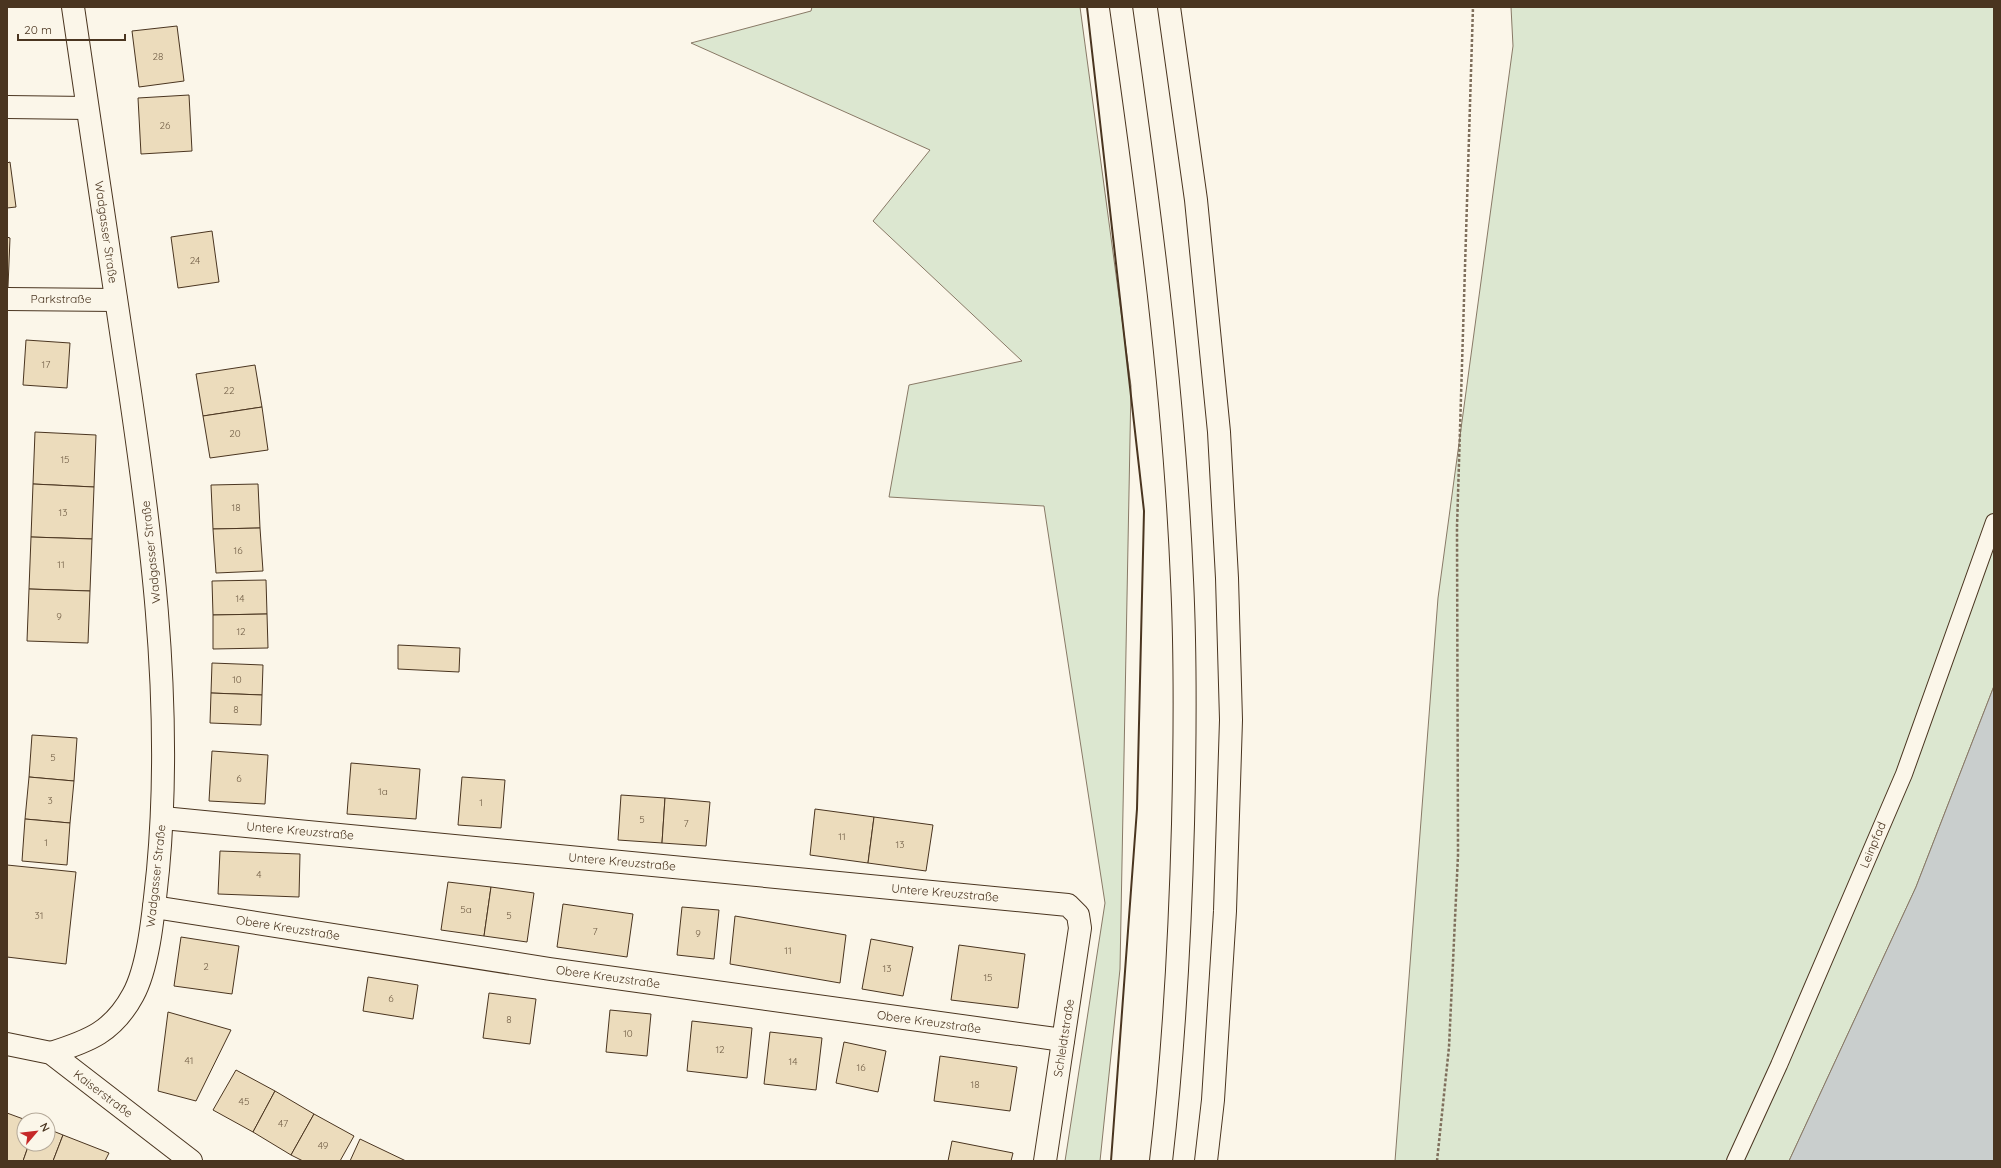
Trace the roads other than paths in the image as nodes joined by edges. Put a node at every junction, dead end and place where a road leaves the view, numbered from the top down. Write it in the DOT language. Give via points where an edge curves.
graph roads {
  1 [pos="73,7"];
  2 [pos="1121,7"];
  3 [pos="1169,7"];
  4 [pos="7,107"];
  5 [pos="88,108"];
  6 [pos="7,299"];
  7 [pos="116,300"];
  8 [pos="1994,522"];
  9 [pos="163,818"];
  10 [pos="154,907"];
  11 [pos="1078,915"];
  12 [pos="1064,1040"];
  13 [pos="7,1044"];
  14 [pos="51,1053"];
  15 [pos="192,1161"];
  16 [pos="1045,1161"];
  17 [pos="1161,1161"];
  18 [pos="1206,1161"];
  19 [pos="1735,1161"];
  1 -- 5 [label="main road, Wadgasser Straße"];
  2 -- 17 [label="main road" via="1149,202 1172,418 1182,579 1186,707 1180,913 1169,1092"];
  3 -- 18 [label="main road" via="1198,215 1219,432 1227,578 1231,720 1225,911 1213,1100"];
  4 -- 5 [label="main road"];
  5 -- 7 [label="main road, Wadgasser Straße"];
  6 -- 7 [label="main road, Parkstraße"];
  7 -- 9 [label="main road, Wadgasser Straße" via="143,481 158,621 162,688"];
  8 -- 19 [label="lane, Leinpfad" via="1904,774"];
  9 -- 10 [label="main road, Wadgasser Straße"];
  9 -- 11 [label="main road, Untere Kreuzstraße" via="1068,905"];
  10 -- 12 [label="main road, Obere Kreuzstraße" via="550,969"];
  10 -- 14 [label="main road, Wadgasser Straße" via="143,971 135,992 123,1011 97,1036"];
  11 -- 12 [label="main road, Schleidtstraße" via="1080,928"];
  12 -- 16 [label="main road, Schleidtstraße"];
  13 -- 14 [label="main road, Kaiserstraße"];
  14 -- 15 [label="main road, Kaiserstraße"];
}
